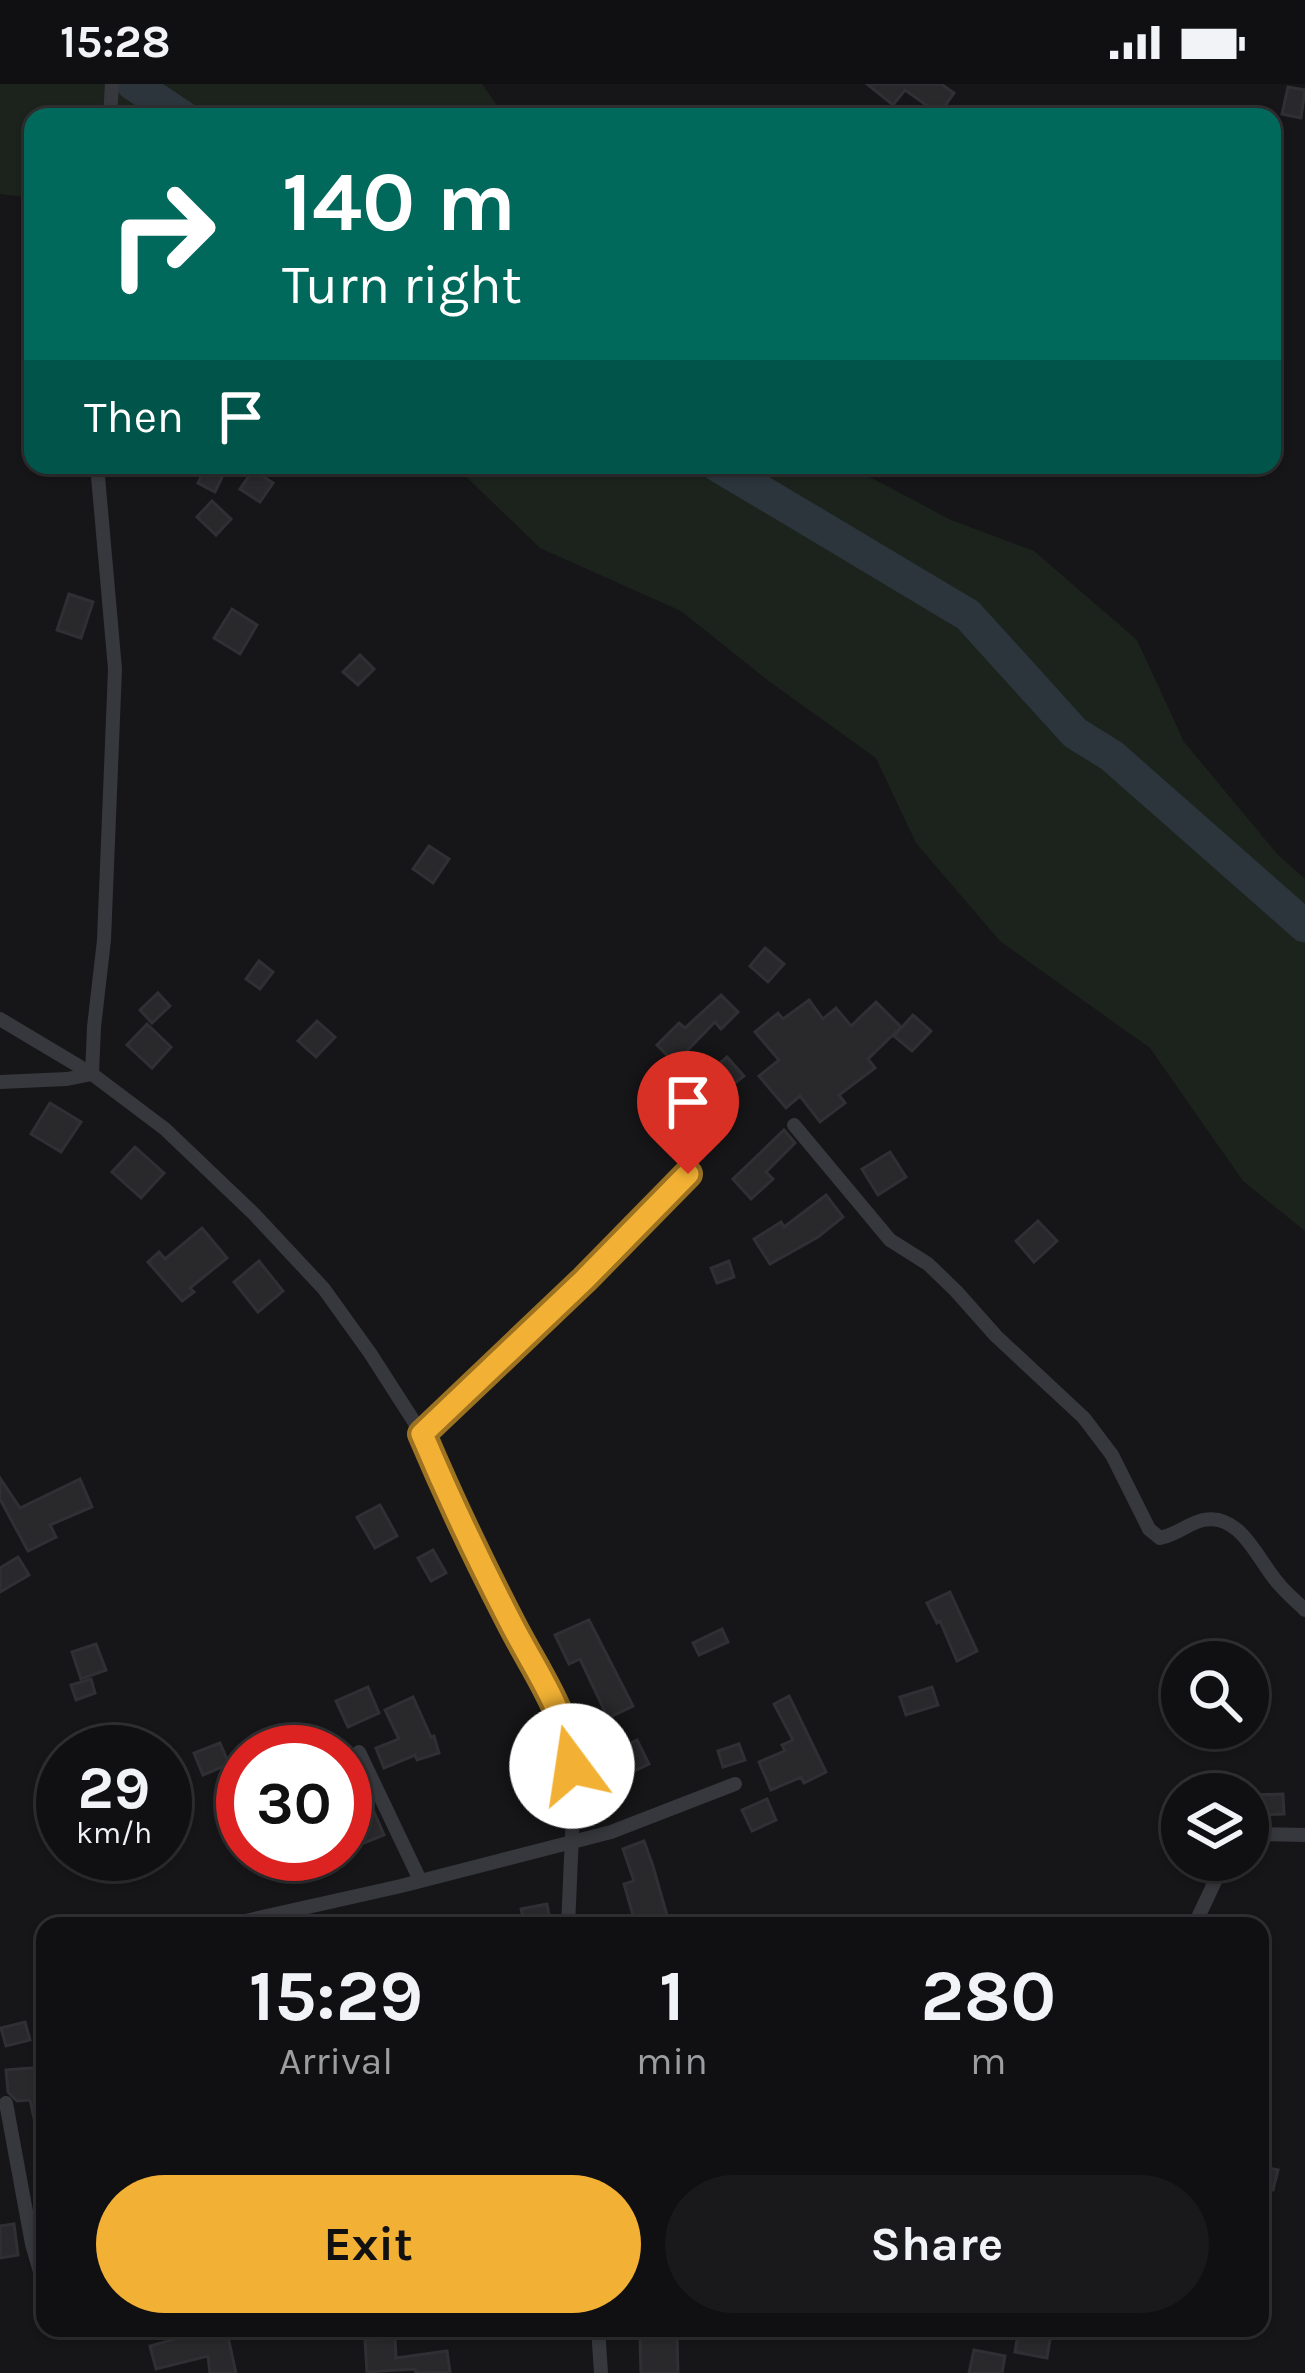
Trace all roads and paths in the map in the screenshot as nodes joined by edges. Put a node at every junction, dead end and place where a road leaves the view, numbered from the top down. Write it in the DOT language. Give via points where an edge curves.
graph roads {
  1 [pos="98,474"];
  2 [pos="0,1019"];
  3 [pos="92,1074"];
  4 [pos="0,1082"];
  5 [pos="794,1125"];
  6 [pos="688,1174"];
  7 [pos="422,1434"];
  8 [pos="1305,1610"];
  9 [pos="372,1779"];
  10 [pos="735,1784"];
  11 [pos="1269,1834"];
  12 [pos="1305,1835"];
  13 [pos="571,1842"];
  14 [pos="420,1880"];
  15 [pos="1215,1881"];
  16 [pos="262,1917"];
  17 [pos="568,1917"];
  18 [pos="1198,1917"];
  19 [pos="6,2103"];
  20 [pos="36,2258"];
  21 [pos="599,2337"];
  22 [pos="601,2373"];
  1 -- 3 [label="street" via="115,669"];
  2 -- 3 [label="street"];
  3 -- 4 [label="street"];
  3 -- 7 [label="street" via="165,1130 324,1289"];
  5 -- 8 [label="street" via="890,1240 928,1264 1084,1418 1149,1529 1160,1538 1203,1520 1224,1521"];
  6 -- 7 [label="street"];
  7 -- 13 [label="street" via="570,1741"];
  9 -- 14 [label="street"];
  10 -- 13 [label="street"];
  11 -- 12 [label="street"];
  13 -- 14 [label="street"];
  13 -- 17 [label="street"];
  14 -- 16 [label="street"];
  15 -- 18 [label="street"];
  19 -- 20 [label="street"];
  21 -- 22 [label="street"];
}
